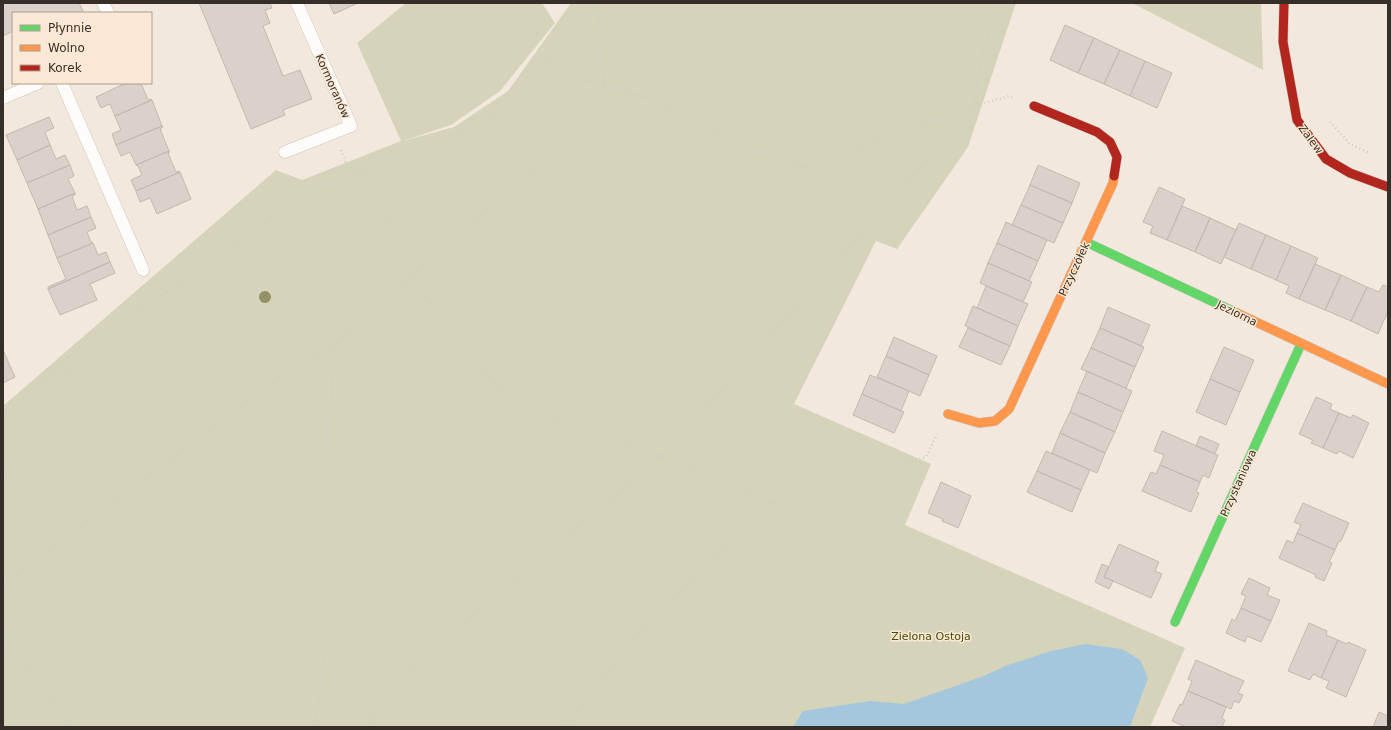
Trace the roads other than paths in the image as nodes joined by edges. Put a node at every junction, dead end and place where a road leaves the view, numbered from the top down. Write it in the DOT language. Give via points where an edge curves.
graph roads {
  1 [pos="103,3"];
  2 [pos="296,3"];
  3 [pos="1284,3"];
  4 [pos="108,12"];
  5 [pos="36,84"];
  6 [pos="62,84"];
  7 [pos="3,98"];
  8 [pos="1034,106"];
  9 [pos="285,152"];
  10 [pos="1388,187"];
  11 [pos="1086,242"];
  12 [pos="143,270"];
  13 [pos="1301,344"];
  14 [pos="1388,384"];
  15 [pos="948,414"];
  16 [pos="1175,622"];
  1 -- 4 [label="lane"];
  2 -- 9 [label="lane, Kormoranów" via="351,126"];
  3 -- 10 [label="street, Zalew" via="1283,42 1297,120 1326,159 1350,173"];
  5 -- 7 [label="lane"];
  6 -- 12 [label="lane"];
  8 -- 11 [label="street, Przyczółek" via="1097,132 1110,142 1117,157 1113,184"];
  11 -- 13 [label="street, Jeziorna"];
  11 -- 15 [label="street, Przyczółek" via="1009,409 995,421 979,423"];
  13 -- 14 [label="street, Jeziorna"];
  13 -- 16 [label="street, Przystaniowa"];
}
